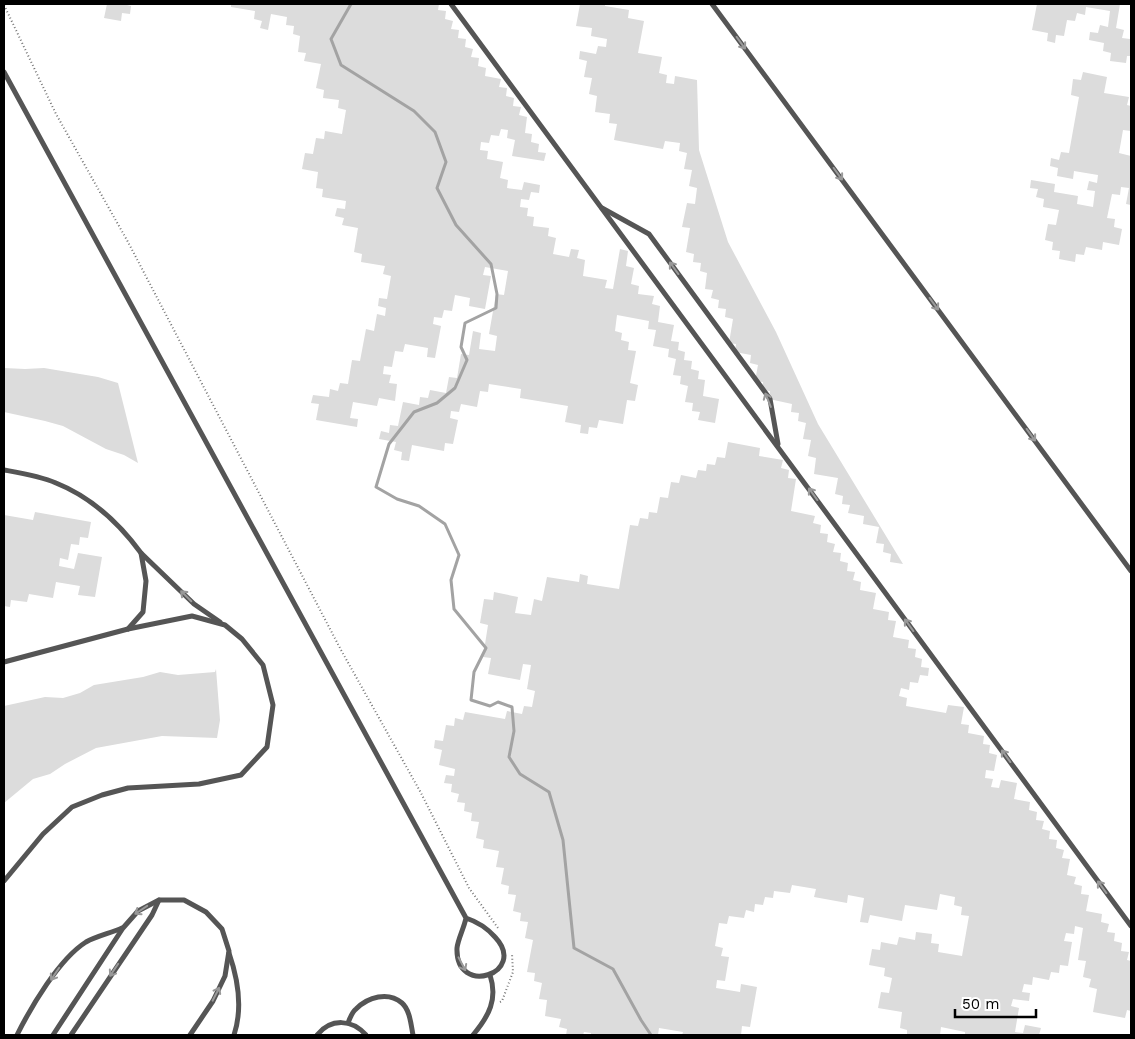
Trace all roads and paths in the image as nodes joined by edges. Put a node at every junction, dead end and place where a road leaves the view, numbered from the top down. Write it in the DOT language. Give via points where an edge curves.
graph roads {
  1 [pos="451,4"];
  2 [pos="712,4"];
  3 [pos="4,5"];
  4 [pos="4,72"];
  5 [pos="601,208"];
  6 [pos="778,448"];
  7 [pos="4,470"];
  8 [pos="141,553"];
  9 [pos="1131,571"];
  10 [pos="225,625"];
  11 [pos="128,629"];
  12 [pos="4,662"];
  13 [pos="4,881"];
  14 [pos="159,900"];
  15 [pos="466,918"];
  16 [pos="1131,926"];
  17 [pos="123,928"];
  18 [pos="502,932"];
  19 [pos="510,948"];
  20 [pos="229,951"];
  21 [pos="490,975"];
  22 [pos="492,1005"];
  23 [pos="348,1023"];
  24 [pos="18,1035"];
  25 [pos="53,1035"];
  26 [pos="71,1035"];
  27 [pos="190,1035"];
  28 [pos="234,1035"];
  29 [pos="317,1035"];
  30 [pos="366,1035"];
  31 [pos="413,1035"];
  32 [pos="473,1035"];
  1 -- 5 [label="lane"];
  2 -- 9 [label="lane, one-way"];
  3 -- 18 [label="path" via="56,114 128,242 341,650 469,888"];
  4 -- 15 [label="lane"];
  5 -- 6 [label="lane"];
  6 -- 5 [label="lane, one-way" via="770,399 649,234"];
  16 -- 6 [label="lane, one-way"];
  7 -- 8 [label="lane" via="56,482 82,496 110,517"];
  10 -- 8 [label="lane, one-way" via="194,604"];
  8 -- 11 [label="lane" via="146,581 143,612"];
  10 -- 11 [label="lane" via="192,616"];
  10 -- 13 [label="lane" via="242,639 263,665 273,705 267,747 241,775 200,784 128,788 72,807 42,834"];
  11 -- 12 [label="lane"];
  14 -- 17 [label="lane, one-way" via="138,911"];
  14 -- 20 [label="lane" via="184,900 206,912 222,929"];
  14 -- 26 [label="lane, one-way"];
  15 -- 21 [label="lane" via="486,928 503,946 504,958 498,970"];
  15 -- 21 [label="lane, one-way" via="457,947 459,962 467,973 479,977"];
  17 -- 24 [label="lane, one-way" via="86,942 63,962"];
  17 -- 25 [label="lane"];
  19 -- 22 [label="path" via="513,972 502,1001"];
  27 -- 20 [label="lane, one-way" via="225,976"];
  20 -- 28 [label="lane" via="237,976 239,1004"];
  21 -- 22 [label="lane" via="494,988"];
  22 -- 32 [label="lane"];
  23 -- 29 [label="lane" via="333,1023"];
  23 -- 30 [label="lane"];
  23 -- 31 [label="lane" via="355,1010 372,998 389,996 403,1003 410,1017"];
}
